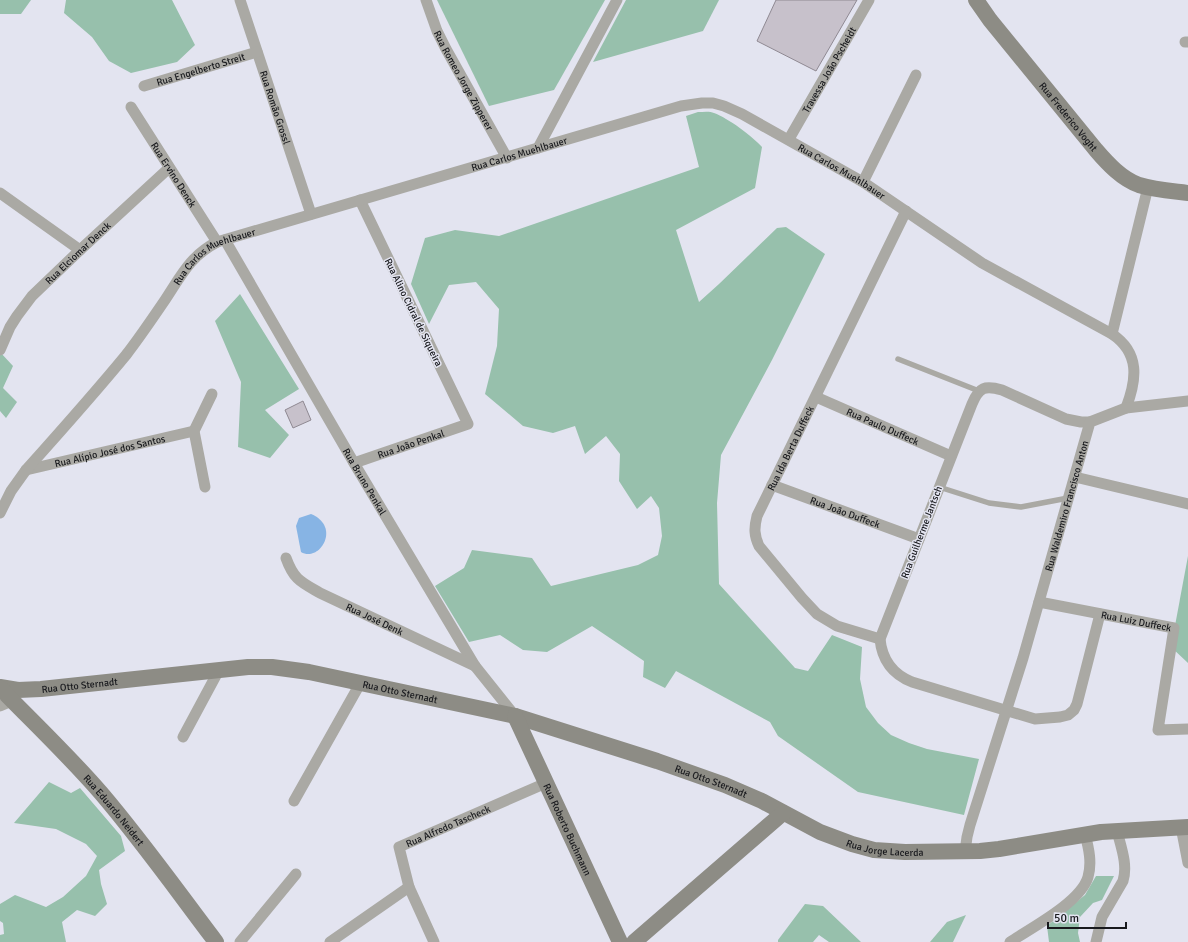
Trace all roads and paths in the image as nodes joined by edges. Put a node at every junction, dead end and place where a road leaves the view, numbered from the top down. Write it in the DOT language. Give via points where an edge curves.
graph roads {
  1 [pos="240,0"];
  2 [pos="426,0"];
  3 [pos="618,0"];
  4 [pos="869,0"];
  5 [pos="976,0"];
  6 [pos="257,52"];
  7 [pos="916,75"];
  8 [pos="144,86"];
  9 [pos="131,107"];
  10 [pos="788,139"];
  11 [pos="538,148"];
  12 [pos="507,158"];
  13 [pos="170,168"];
  14 [pos="864,182"];
  15 [pos="1148,187"];
  16 [pos="0,193"];
  17 [pos="1188,193"];
  18 [pos="360,200"];
  19 [pos="906,211"];
  20 [pos="311,214"];
  21 [pos="221,241"];
  22 [pos="80,250"];
  23 [pos="1112,334"];
  24 [pos="0,350"];
  25 [pos="898,359"];
  26 [pos="979,391"];
  27 [pos="212,394"];
  28 [pos="816,397"];
  29 [pos="1188,401"];
  30 [pos="1126,408"];
  31 [pos="1090,422"];
  32 [pos="468,424"];
  33 [pos="194,431"];
  34 [pos="951,456"];
  35 [pos="354,463"];
  36 [pos="26,470"];
  37 [pos="1075,477"];
  38 [pos="772,485"];
  39 [pos="205,487"];
  40 [pos="939,487"];
  41 [pos="1068,498"];
  42 [pos="1188,504"];
  43 [pos="0,513"];
  44 [pos="919,539"];
  45 [pos="286,558"];
  46 [pos="1039,602"];
  47 [pos="1100,614"];
  48 [pos="880,639"];
  49 [pos="474,666"];
  50 [pos="218,670"];
  51 [pos="361,682"];
  52 [pos="0,688"];
  53 [pos="6,703"];
  54 [pos="1007,710"];
  55 [pos="515,716"];
  56 [pos="1188,729"];
  57 [pos="184,737"];
  58 [pos="546,783"];
  59 [pos="294,801"];
  60 [pos="783,813"];
  61 [pos="1184,827"];
  62 [pos="1117,831"];
  63 [pos="1085,834"];
  64 [pos="965,852"];
  65 [pos="1188,863"];
  66 [pos="296,874"];
  67 [pos="409,887"];
  68 [pos="216,942"];
  69 [pos="240,942"];
  70 [pos="330,942"];
  71 [pos="434,942"];
  72 [pos="620,942"];
  73 [pos="634,942"];
  74 [pos="1010,942"];
  75 [pos="1096,942"];
  1 -- 6 [label="street, Rua Romão Grossl"];
  2 -- 12 [label="street, Rua Romeo Jorge Zipperer" via="446,50"];
  3 -- 11 [label="street"];
  4 -- 10 [label="street, Travessa João Pscheidt"];
  5 -- 15 [label="main road, Rua Frederico Voght" via="1103,158 1129,180"];
  6 -- 8 [label="street, Rua Engelberto Streit"];
  6 -- 20 [label="street, Rua Romão Grossl"];
  7 -- 14 [label="street"];
  9 -- 13 [label="street, Rua Ervino Denck"];
  10 -- 11 [label="street, Rua Carlos Muehlbauer" via="724,106 702,102"];
  10 -- 14 [label="street, Rua Carlos Muehlbauer"];
  11 -- 12 [label="street, Rua Carlos Muehlbauer"];
  12 -- 18 [label="street, Rua Carlos Muehlbauer"];
  13 -- 21 [label="street, Rua Ervino Denck"];
  13 -- 22 [label="street, Rua Elciomar Denck"];
  14 -- 19 [label="street, Rua Carlos Muehlbauer"];
  15 -- 17 [label="main road, Rua Frederico Voght"];
  15 -- 23 [label="street"];
  16 -- 22 [label="street"];
  18 -- 20 [label="street, Rua Carlos Muehlbauer"];
  18 -- 32 [label="street, Rua Alino Cidral de Siqueira"];
  19 -- 23 [label="street, Rua Carlos Muehlbauer" via="982,263"];
  19 -- 28 [label="street, Rua Ida Berta Duffeck"];
  20 -- 21 [label="street, Rua Carlos Muehlbauer"];
  21 -- 35 [label="street, Rua Bruno Penkal"];
  21 -- 36 [label="street, Rua Carlos Muehlbauer" via="200,252 189,264 140,337"];
  22 -- 24 [label="street, Rua Elciomar Denck" via="25,305 10,327"];
  23 -- 30 [label="street" via="1125,345 1133,362 1134,384"];
  25 -- 26 [label="lane"];
  26 -- 31 [label="street" via="993,387 1066,419"];
  26 -- 34 [label="street, Rua Guilherme Jantsch"];
  27 -- 33 [label="street"];
  28 -- 34 [label="street, Rua Paulo Duffeck"];
  28 -- 38 [label="street, Rua Ida Berta Duffeck"];
  29 -- 30 [label="street"];
  30 -- 31 [label="street"];
  31 -- 37 [label="street, Rua Waldemiro Francisco Anton"];
  32 -- 35 [label="street, Rua João Penkal"];
  33 -- 36 [label="street, Rua Alípio José dos Santos"];
  33 -- 39 [label="street"];
  34 -- 40 [label="street, Rua Guilherme Jantsch"];
  35 -- 49 [label="street, Rua Bruno Penkal"];
  36 -- 43 [label="street, Rua Carlos Muehlbauer"];
  37 -- 41 [label="street, Rua Waldemiro Francisco Anton"];
  37 -- 42 [label="street"];
  38 -- 44 [label="street, Rua João Duffeck"];
  38 -- 48 [label="street, Rua Ida Berta Duffeck" via="755,522 755,538 759,546 817,614 837,626"];
  40 -- 41 [label="lane" via="989,503 1021,507"];
  40 -- 44 [label="street, Rua Guilherme Jantsch"];
  41 -- 46 [label="street, Rua Waldemiro Francisco Anton"];
  44 -- 48 [label="street, Rua Guilherme Jantsch"];
  45 -- 49 [label="street, Rua José Denk" via="290,570 296,577 315,590"];
  46 -- 47 [label="street, Rua Luiz Duffeck"];
  46 -- 54 [label="street, Rua Waldemiro Francisco Anton"];
  47 -- 54 [label="street" via="1074,710 1060,717 1035,719"];
  47 -- 56 [label="street, Rua Luiz Duffeck" via="1174,628 1158,730"];
  48 -- 54 [label="street" via="886,660 903,679"];
  49 -- 55 [label="street, Rua Bruno Penkal"];
  50 -- 51 [label="main road, Rua Otto Sternadt" via="272,667"];
  50 -- 52 [label="main road, Rua Otto Sternadt" via="41,690"];
  50 -- 57 [label="street"];
  51 -- 55 [label="main road, Rua Otto Sternadt"];
  51 -- 59 [label="street"];
  52 -- 53 [label="main road, Rua Eduardo Neidert"];
  53 -- 68 [label="main road, Rua Eduardo Neidert" via="59,748 101,793"];
  54 -- 64 [label="street, Rua Waldemiro Francisco Anton" via="970,825"];
  55 -- 58 [label="main road, Rua Roberto Buchmann"];
  55 -- 60 [label="main road, Rua Otto Sternadt" via="719,782"];
  58 -- 67 [label="street, Rua Alfredo Tascheck" via="399,847"];
  58 -- 72 [label="main road, Rua Roberto Buchmann"];
  60 -- 64 [label="main road, Rua Jorge Lacerda" via="820,832 862,848 888,852"];
  60 -- 73 [label="main road"];
  61 -- 62 [label="main road, Rua Jorge Lacerda"];
  61 -- 65 [label="street"];
  62 -- 63 [label="main road, Rua Jorge Lacerda"];
  62 -- 75 [label="street" via="1125,875 1102,917"];
  63 -- 64 [label="main road, Rua Jorge Lacerda" via="999,849"];
  63 -- 74 [label="street" via="1090,857 1088,878 1084,886 1050,917"];
  66 -- 69 [label="street"];
  67 -- 70 [label="street"];
  67 -- 71 [label="street, Rua Alfredo Tascheck"];
}
